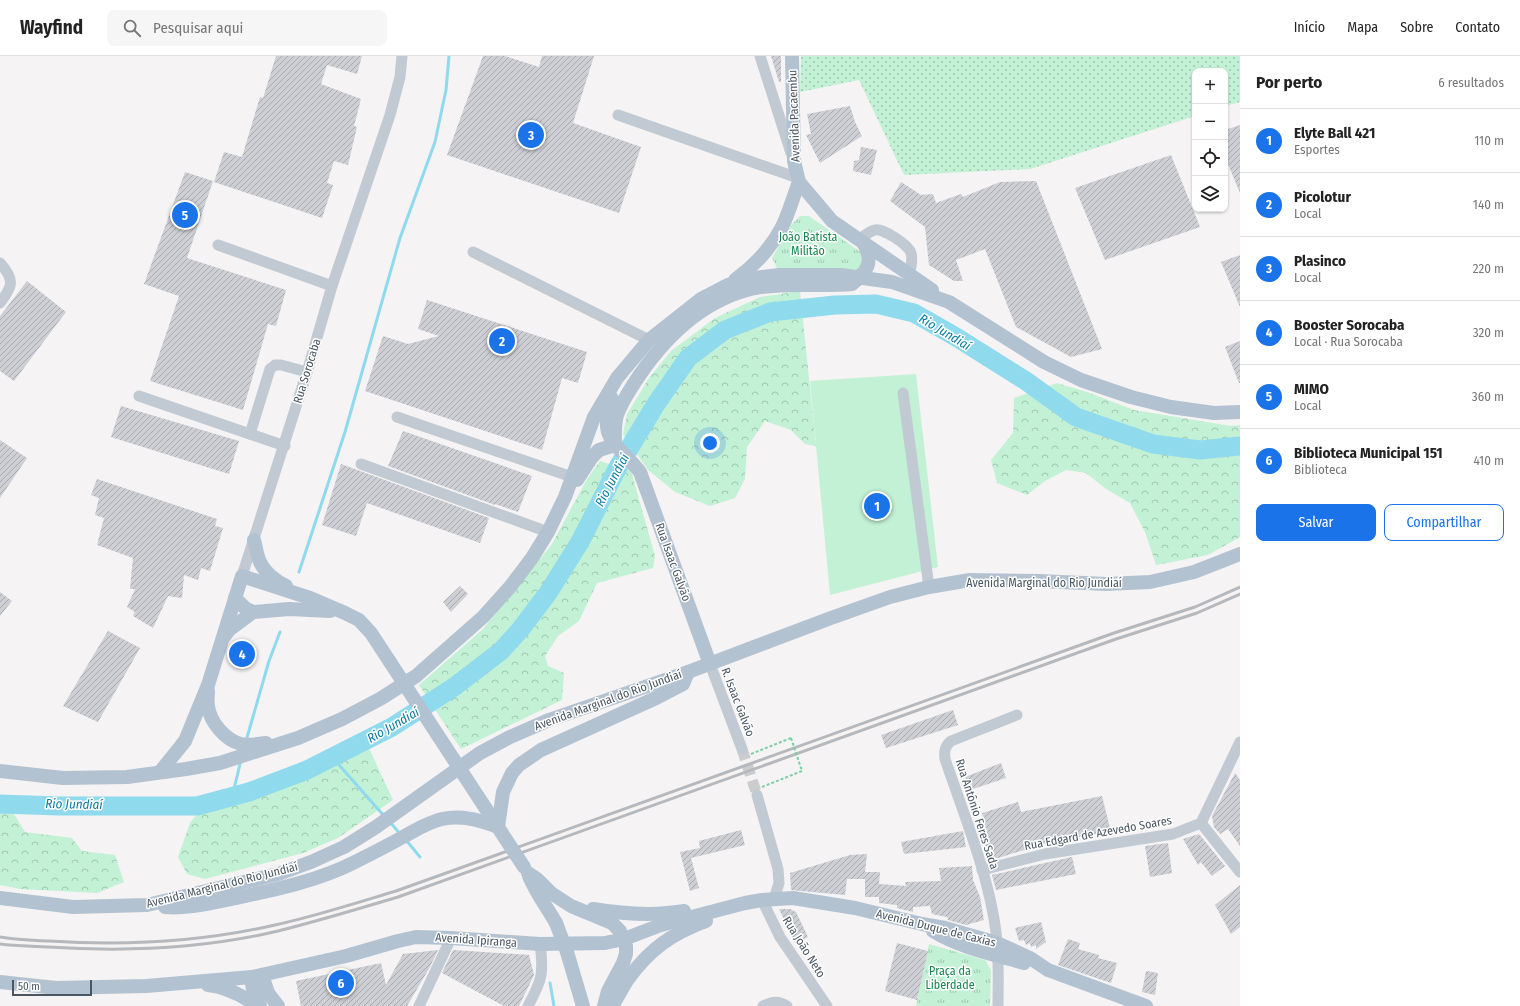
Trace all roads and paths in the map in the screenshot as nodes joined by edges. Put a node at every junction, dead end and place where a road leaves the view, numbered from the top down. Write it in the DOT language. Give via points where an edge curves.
graph roads {
  1 [pos="402,56"];
  2 [pos="760,56"];
  3 [pos="792,56"];
  4 [pos="618,115"];
  5 [pos="794,161"];
  6 [pos="798,180"];
  7 [pos="861,242"];
  8 [pos="218,245"];
  9 [pos="473,252"];
  10 [pos="0,263"];
  11 [pos="910,275"];
  12 [pos="860,277"];
  13 [pos="728,285"];
  14 [pos="332,286"];
  15 [pos="949,302"];
  16 [pos="0,303"];
  17 [pos="649,340"];
  18 [pos="307,372"];
  19 [pos="617,378"];
  20 [pos="903,393"];
  21 [pos="139,396"];
  22 [pos="1240,412"];
  23 [pos="397,417"];
  24 [pos="250,434"];
  25 [pos="285,446"];
  26 [pos="617,448"];
  27 [pos="361,464"];
  28 [pos="572,477"];
  29 [pos="565,497"];
  30 [pos="548,532"];
  31 [pos="254,540"];
  32 [pos="1240,554"];
  33 [pos="242,576"];
  34 [pos="929,587"];
  35 [pos="235,598"];
  36 [pos="310,598"];
  37 [pos="253,612"];
  38 [pos="344,612"];
  39 [pos="221,640"];
  40 [pos="710,664"];
  41 [pos="688,672"];
  42 [pos="208,685"];
  43 [pos="1017,715"];
  44 [pos="298,738"];
  45 [pos="1240,742"];
  46 [pos="743,753"];
  47 [pos="0,771"];
  48 [pos="160,772"];
  49 [pos="756,792"];
  50 [pos="1201,822"];
  51 [pos="498,827"];
  52 [pos="526,870"];
  53 [pos="982,870"];
  54 [pos="1240,872"];
  55 [pos="0,898"];
  56 [pos="768,899"];
  57 [pos="742,904"];
  58 [pos="147,905"];
  59 [pos="571,906"];
  60 [pos="451,938"];
  61 [pos="624,939"];
  62 [pos="540,944"];
  63 [pos="997,949"];
  64 [pos="257,976"];
  65 [pos="627,981"];
  66 [pos="0,982"];
  67 [pos="188,983"];
  68 [pos="608,991"];
  69 [pos="582,1001"];
  70 [pos="257,1006"];
  71 [pos="260,1006"];
  72 [pos="278,1006"];
  73 [pos="419,1006"];
  74 [pos="528,1006"];
  75 [pos="604,1006"];
  76 [pos="612,1006"];
  77 [pos="763,1006"];
  78 [pos="787,1006"];
  79 [pos="827,1006"];
  80 [pos="998,1006"];
  81 [pos="1146,1006"];
  1 -- 14 [label="street, Rua Sorocaba" via="400,77 390,115"];
  2 -- 5 [label="street"];
  3 -- 5 [label="main road, Avenida Pacaembu"];
  4 -- 6 [label="street"];
  5 -- 6 [label="main road, Avenida Pacaembu"];
  6 -- 7 [label="main road, Avenida Pacaembu" via="832,221"];
  6 -- 13 [label="main road" via="782,226 763,256"];
  7 -- 11 [label="main road, Avenida Pacaembu"];
  7 -- 11 [label="street" via="874,230 880,230 908,246 912,261"];
  7 -- 12 [label="main road" via="869,253 866,269"];
  8 -- 14 [label="street"];
  9 -- 17 [label="street"];
  10 -- 16 [label="street" via="9,273 11,281 9,290"];
  11 -- 15 [label="main road, Avenida Pacaembu"];
  12 -- 13 [label="main road" via="779,275"];
  12 -- 15 [label="main road" via="892,282"];
  12 -- 26 [label="main road" via="852,284 779,285 755,288 710,306 685,323 648,362 632,385 617,416"];
  13 -- 17 [label="main road" via="701,300"];
  14 -- 18 [label="street, Rua Sorocaba"];
  15 -- 22 [label="main road" via="1044,362 1082,380 1131,397 1171,407 1214,413"];
  17 -- 19 [label="main road"];
  18 -- 24 [label="street" via="281,365 275,365 270,369"];
  18 -- 25 [label="street, Rua Sorocaba"];
  19 -- 26 [label="main road, Rua Isaac Galvão" via="606,420 607,431"];
  19 -- 28 [label="main road" via="594,416"];
  20 -- 34 [label="street"];
  21 -- 24 [label="street"];
  23 -- 28 [label="street"];
  24 -- 25 [label="street"];
  25 -- 31 [label="street, Rua Sorocaba"];
  26 -- 29 [label="main road" via="599,450"];
  26 -- 40 [label="main road, Rua Isaac Galvão" via="640,472"];
  27 -- 30 [label="street"];
  28 -- 29 [label="main road"];
  29 -- 30 [label="main road"];
  30 -- 44 [label="main road" via="532,558 483,617 416,676 342,719"];
  31 -- 33 [label="street, Rua Sorocaba"];
  31 -- 36 [label="main road" via="260,562 268,572 279,583"];
  32 -- 34 [label="main road, Avenida Marginal do Rio Jundiaí" via="1194,572 1150,582 1106,584 970,580"];
  33 -- 35 [label="main road, Rua Sorocaba"];
  33 -- 36 [label="main road"];
  34 -- 40 [label="main road, Avenida Marginal do Rio Jundiaí" via="831,618"];
  35 -- 37 [label="main road"];
  35 -- 39 [label="main road, Rua Sorocaba"];
  36 -- 38 [label="main road"];
  37 -- 38 [label="main road" via="289,609"];
  37 -- 39 [label="main road" via="229,630"];
  38 -- 51 [label="main road, bridge" via="359,620 371,633"];
  39 -- 42 [label="main road, Rua Sorocaba"];
  40 -- 41 [label="main road, Avenida Marginal do Rio Jundiaí"];
  40 -- 46 [label="street, R. Isaac Galvão"];
  41 -- 51 [label="main road" via="683,684 541,750 519,765 503,792"];
  41 -- 58 [label="main road, Avenida Marginal do Rio Jundiaí" via="549,720 510,737 480,754 376,827 344,847 311,862 278,874"];
  42 -- 44 [label="main road" via="207,705 210,714 218,728 231,739 240,744 251,745"];
  42 -- 48 [label="main road" via="185,741"];
  43 -- 53 [label="street, Rua Antônio Feres Sada" via="951,741 946,745 944,752"];
  44 -- 48 [label="main road" via="220,763"];
  45 -- 50 [label="street"];
  46 -- 49 [label="path, bridge" via="791,738 802,771"];
  47 -- 48 [label="main road" via="62,778 127,777"];
  49 -- 56 [label="street" via="778,869 779,883"];
  50 -- 53 [label="street, Rua Edgard de Azevedo Soares" via="1173,834 1045,854"];
  50 -- 54 [label="street"];
  51 -- 52 [label="main road, bridge"];
  51 -- 58 [label="main road" via="472,818 442,819 426,824 351,864 278,889 193,905"];
  52 -- 59 [label="main road" via="551,893"];
  52 -- 69 [label="main road, bridge" via="535,890 556,923"];
  53 -- 63 [label="street, Rua Antônio Feres Sada"];
  55 -- 58 [label="main road, Avenida Marginal do Rio Jundiaí" via="73,907"];
  56 -- 57 [label="main road, Avenida Ipiranga"];
  56 -- 63 [label="main road, Avenida Duque de Caxias" via="793,898 855,908 922,924 942,937 966,946"];
  56 -- 79 [label="street, Rua João Neto" via="780,938"];
  57 -- 59 [label="main road" via="731,903 670,914 612,912"];
  57 -- 61 [label="main road, Avenida Ipiranga" via="661,925"];
  57 -- 65 [label="main road" via="735,910 683,930 657,946"];
  59 -- 61 [label="main road" via="612,923"];
  60 -- 62 [label="main road, Avenida Ipiranga"];
  60 -- 64 [label="main road, Avenida Ipiranga" via="410,938 346,956"];
  60 -- 73 [label="street"];
  61 -- 62 [label="main road, Avenida Ipiranga" via="605,944"];
  61 -- 68 [label="main road" via="626,954 623,964"];
  62 -- 74 [label="street" via="542,972 539,985"];
  63 -- 80 [label="street, Rua Antônio Feres Sada"];
  63 -- 81 [label="main road, Avenida Duque de Caxias"];
  64 -- 67 [label="main road, Avenida Ipiranga"];
  64 -- 71 [label="main road" via="253,990"];
  64 -- 72 [label="main road"];
  65 -- 68 [label="main road"];
  65 -- 76 [label="main road"];
  66 -- 67 [label="main road, Avenida Ipiranga" via="56,988"];
  67 -- 70 [label="main road, Avenida Ipiranga" via="223,988 243,996"];
  68 -- 69 [label="main road"];
  68 -- 75 [label="main road"];
  77 -- 78 [label="street" via="779,1001"];
}
